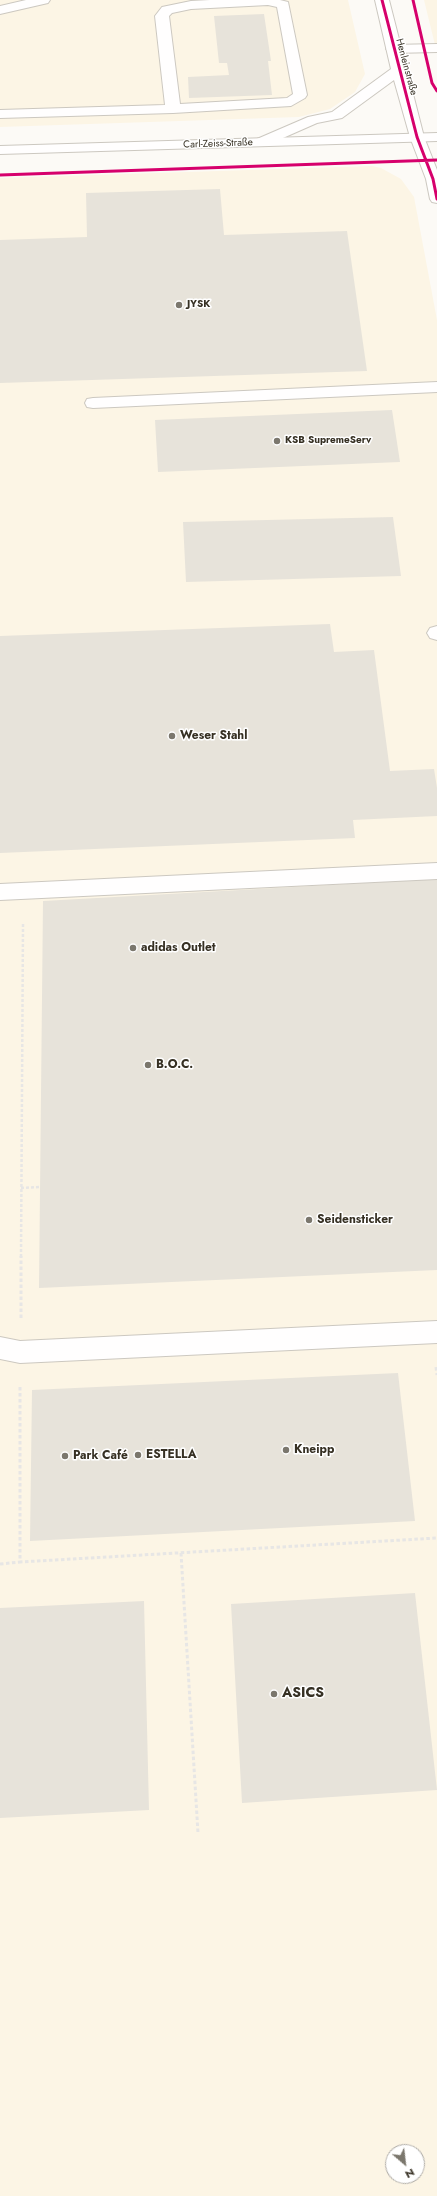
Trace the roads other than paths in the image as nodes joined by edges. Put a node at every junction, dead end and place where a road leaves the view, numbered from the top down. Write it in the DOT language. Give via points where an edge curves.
graph roads {
  1 [pos="12,0"];
  2 [pos="43,0"];
  3 [pos="380,0"];
  4 [pos="194,2"];
  5 [pos="0,3"];
  6 [pos="0,10"];
  7 [pos="437,48"];
  8 [pos="393,49"];
  9 [pos="399,70"];
  10 [pos="173,109"];
  11 [pos="0,114"];
  12 [pos="417,137"];
  13 [pos="437,137"];
  14 [pos="262,142"];
  15 [pos="0,150"];
  16 [pos="437,199"];
  17 [pos="437,387"];
  18 [pos="93,403"];
  19 [pos="437,871"];
  20 [pos="0,892"];
  21 [pos="437,1332"];
  22 [pos="0,1348"];
  1 -- 5 [label="street"];
  2 -- 6 [label="street"];
  3 -- 8 [label="street, Henleinstraße"];
  4 -- 10 [label="street" via="167,10 162,16"];
  4 -- 10 [label="street" via="268,1 283,5 300,95 291,102"];
  7 -- 8 [label="street"];
  8 -- 9 [label="street, Henleinstraße"];
  9 -- 12 [label="street, Henleinstraße"];
  9 -- 14 [label="street, Henleinstraße" via="337,115 313,120"];
  10 -- 11 [label="street"];
  12 -- 13 [label="street, Carl-Zeiss-Straße"];
  12 -- 14 [label="street, Carl-Zeiss-Straße"];
  12 -- 16 [label="street, Henleinstraße"];
  14 -- 15 [label="street, Carl-Zeiss-Straße"];
  17 -- 18 [label="street"];
  19 -- 20 [label="street"];
  21 -- 22 [label="street" via="20,1352"];
}
